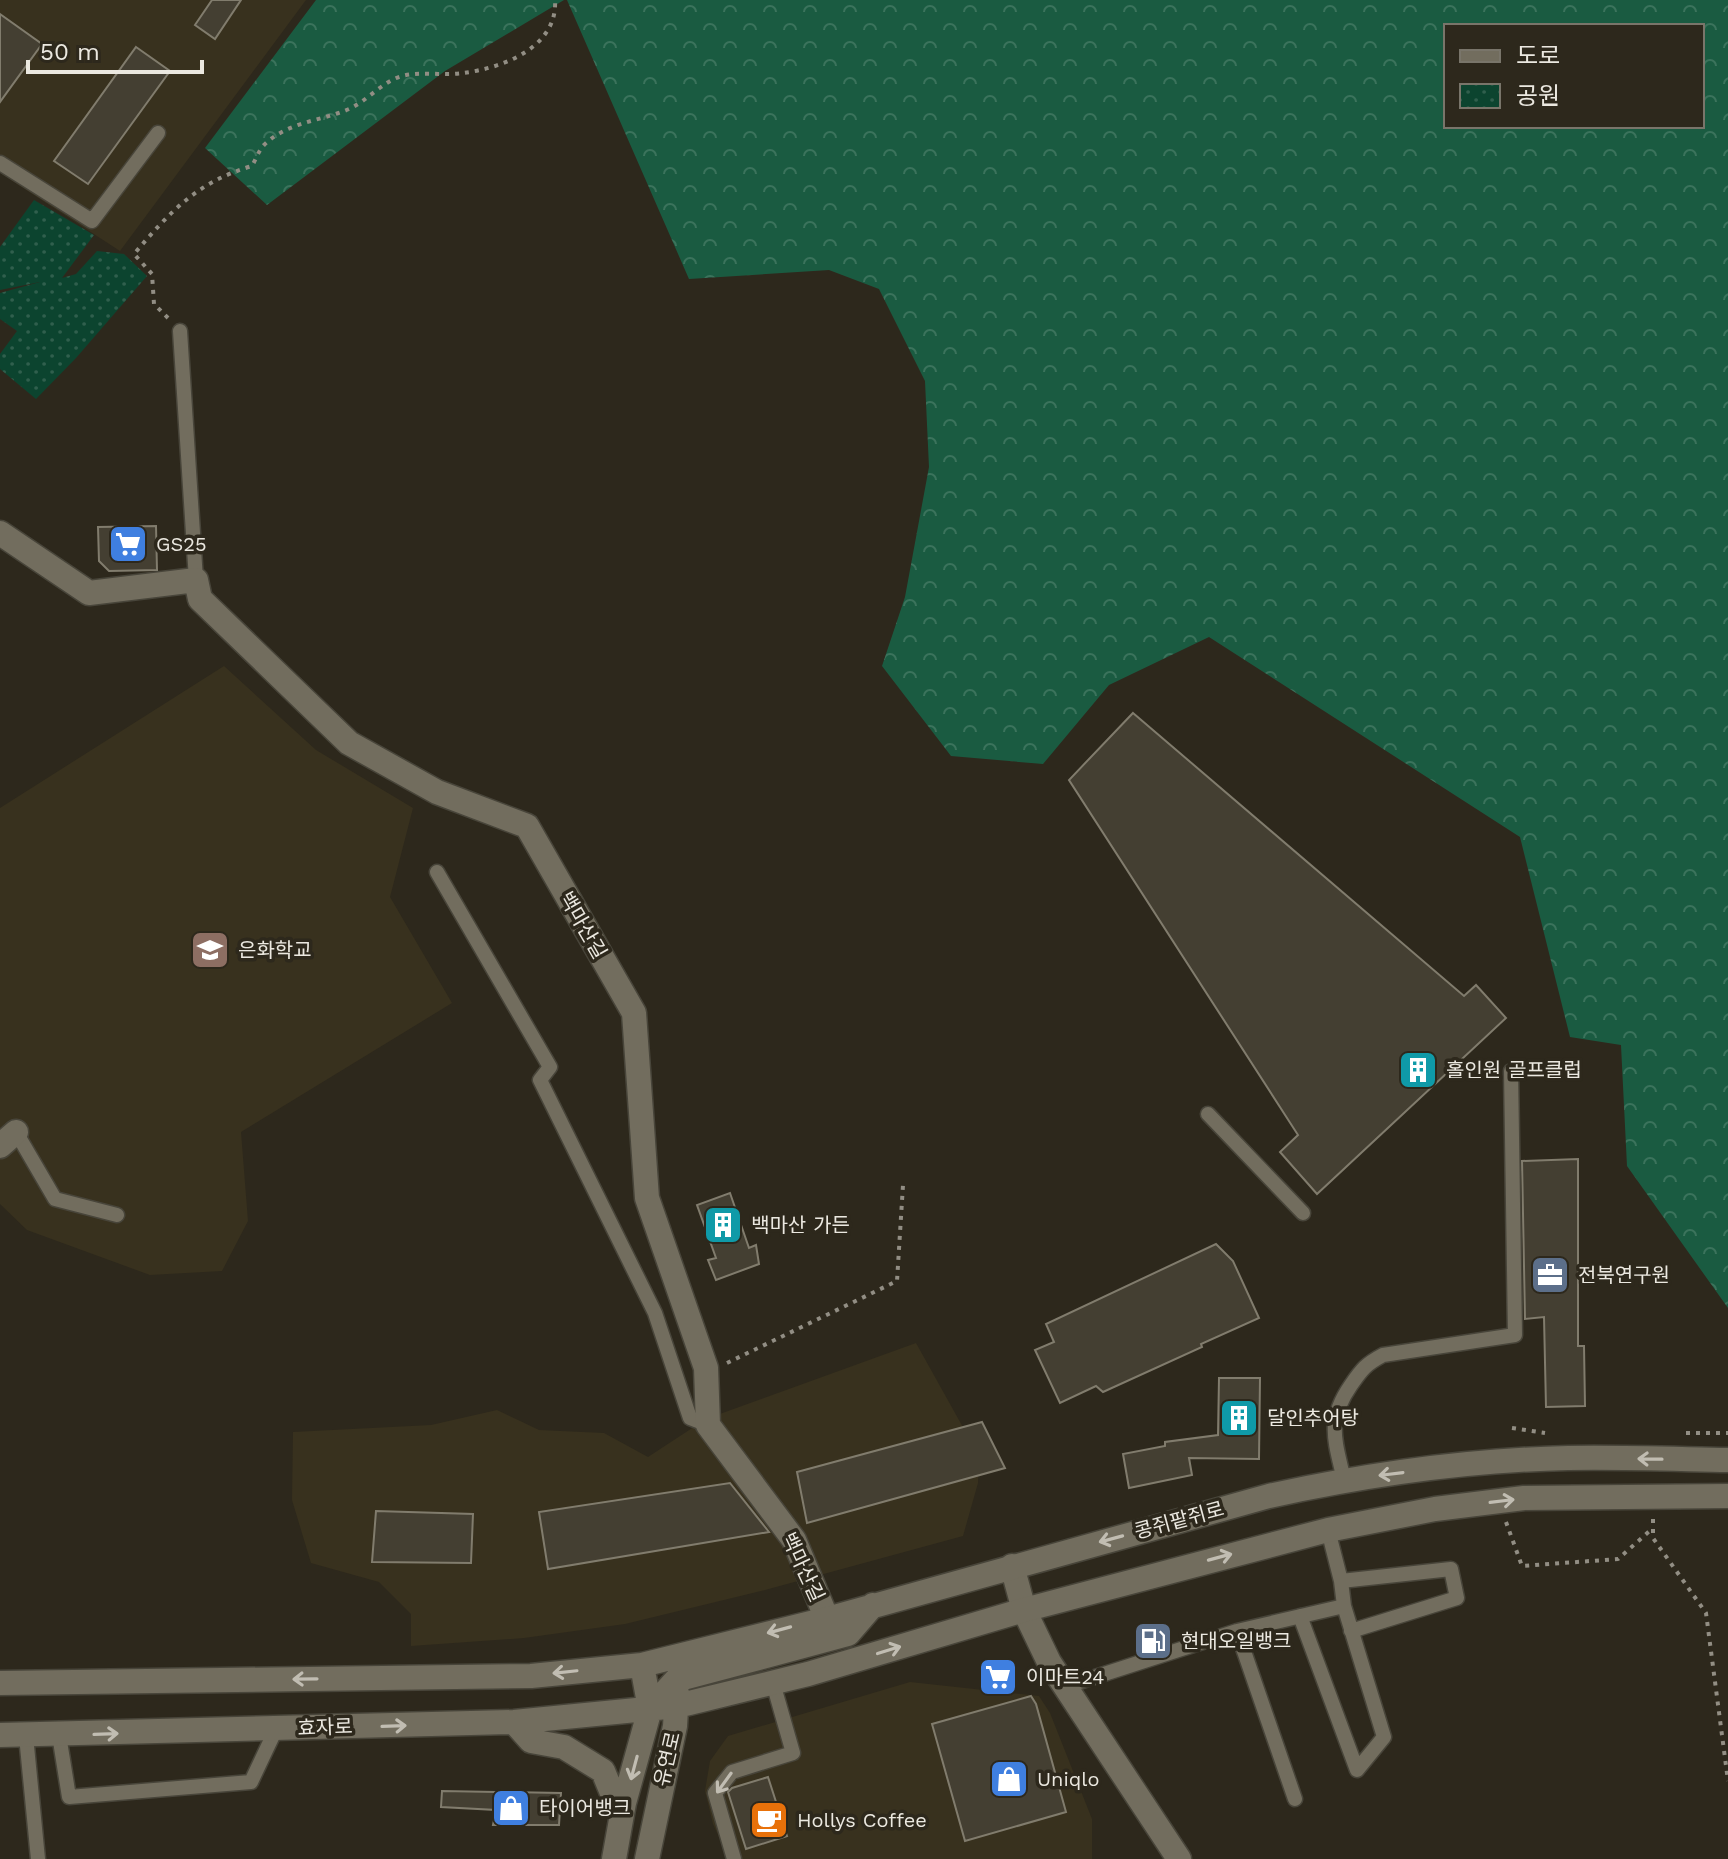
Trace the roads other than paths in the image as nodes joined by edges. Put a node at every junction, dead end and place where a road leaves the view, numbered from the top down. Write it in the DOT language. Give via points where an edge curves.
graph roads {
  1 [pos="158,133"];
  2 [pos="0,163"];
  3 [pos="180,331"];
  4 [pos="0,533"];
  5 [pos="196,580"];
  6 [pos="437,872"];
  7 [pos="1511,1071"];
  8 [pos="1208,1114"];
  9 [pos="8,1139"];
  10 [pos="1303,1213"];
  11 [pos="117,1215"];
  12 [pos="708,1425"];
  13 [pos="1728,1460"];
  14 [pos="1344,1480"];
  15 [pos="1728,1496"];
  16 [pos="1328,1530"];
  17 [pos="1012,1566"];
  18 [pos="1341,1581"];
  19 [pos="873,1605"];
  20 [pos="1344,1606"];
  21 [pos="1024,1610"];
  22 [pos="1300,1616"];
  23 [pos="827,1619"];
  24 [pos="1237,1631"];
  25 [pos="1351,1631"];
  26 [pos="642,1665"];
  27 [pos="674,1669"];
  28 [pos="0,1683"];
  29 [pos="773,1683"];
  30 [pos="1067,1686"];
  31 [pos="677,1706"];
  32 [pos="650,1709"];
  33 [pos="514,1722"];
  34 [pos="276,1729"];
  35 [pos="0,1735"];
  36 [pos="59,1735"];
  37 [pos="26,1736"];
  38 [pos="1295,1799"];
  39 [pos="624,1803"];
  40 [pos="38,1859"];
  41 [pos="614,1859"];
  42 [pos="647,1859"];
  43 [pos="734,1859"];
  44 [pos="1179,1859"];
  1 -- 2 [label="lane" via="92,221"];
  3 -- 5 [label="lane"];
  4 -- 5 [label="main road" via="89,593"];
  5 -- 12 [label="main road, 백마산길" via="200,599 349,743 437,792 527,826 634,1013 647,1198 706,1373"];
  6 -- 12 [label="lane" via="550,1067 540,1080 655,1313 690,1418"];
  7 -- 14 [label="lane" via="1515,1335 1383,1355 1366,1364 1338,1404 1333,1433"];
  8 -- 10 [label="lane"];
  9 -- 11 [label="lane" via="55,1199"];
  12 -- 23 [label="main road, 백마산길" via="794,1540"];
  13 -- 14 [label="main road, 콩쥐팥쥐로, one-way" via="1566,1458"];
  14 -- 17 [label="main road, 콩쥐팥쥐로, one-way"];
  16 -- 15 [label="main road, one-way" via="1524,1498"];
  16 -- 18 [label="lane"];
  21 -- 16 [label="main road, one-way"];
  17 -- 19 [label="main road, 콩쥐팥쥐로"];
  17 -- 21 [label="main road"];
  18 -- 20 [label="lane"];
  18 -- 25 [label="lane" via="1451,1569 1457,1598"];
  19 -- 23 [label="main road, 콩쥐팥쥐로"];
  19 -- 27 [label="main road" via="848,1634"];
  20 -- 22 [label="lane"];
  20 -- 25 [label="lane"];
  29 -- 21 [label="main road, one-way"];
  21 -- 30 [label="main road"];
  22 -- 24 [label="lane"];
  22 -- 25 [label="lane" via="1357,1770 1384,1737"];
  23 -- 27 [label="main road, 콩쥐팥쥐로, one-way"];
  24 -- 30 [label="lane"];
  24 -- 38 [label="lane"];
  26 -- 27 [label="main road, 콩쥐팥쥐로"];
  26 -- 28 [label="main road, one-way" via="531,1676"];
  26 -- 32 [label="main road, 유연로"];
  27 -- 31 [label="main road, 유연로"];
  27 -- 32 [label="main road"];
  29 -- 31 [label="main road"];
  29 -- 43 [label="lane, one-way" via="793,1753 732,1772 715,1793"];
  30 -- 44 [label="main road"];
  31 -- 32 [label="main road"];
  31 -- 42 [label="main road, 유연로"];
  32 -- 33 [label="main road, 효자로"];
  32 -- 39 [label="main road, 유연로, one-way"];
  34 -- 33 [label="main road, 효자로, one-way"];
  33 -- 39 [label="main road" via="531,1741 564,1747 603,1771 612,1793"];
  36 -- 34 [label="main road, 효자로, one-way"];
  34 -- 36 [label="lane" via="251,1782 69,1797"];
  35 -- 37 [label="main road, 효자로"];
  36 -- 37 [label="main road, 효자로"];
  37 -- 40 [label="lane"];
  39 -- 41 [label="main road, 유연로"];
}
